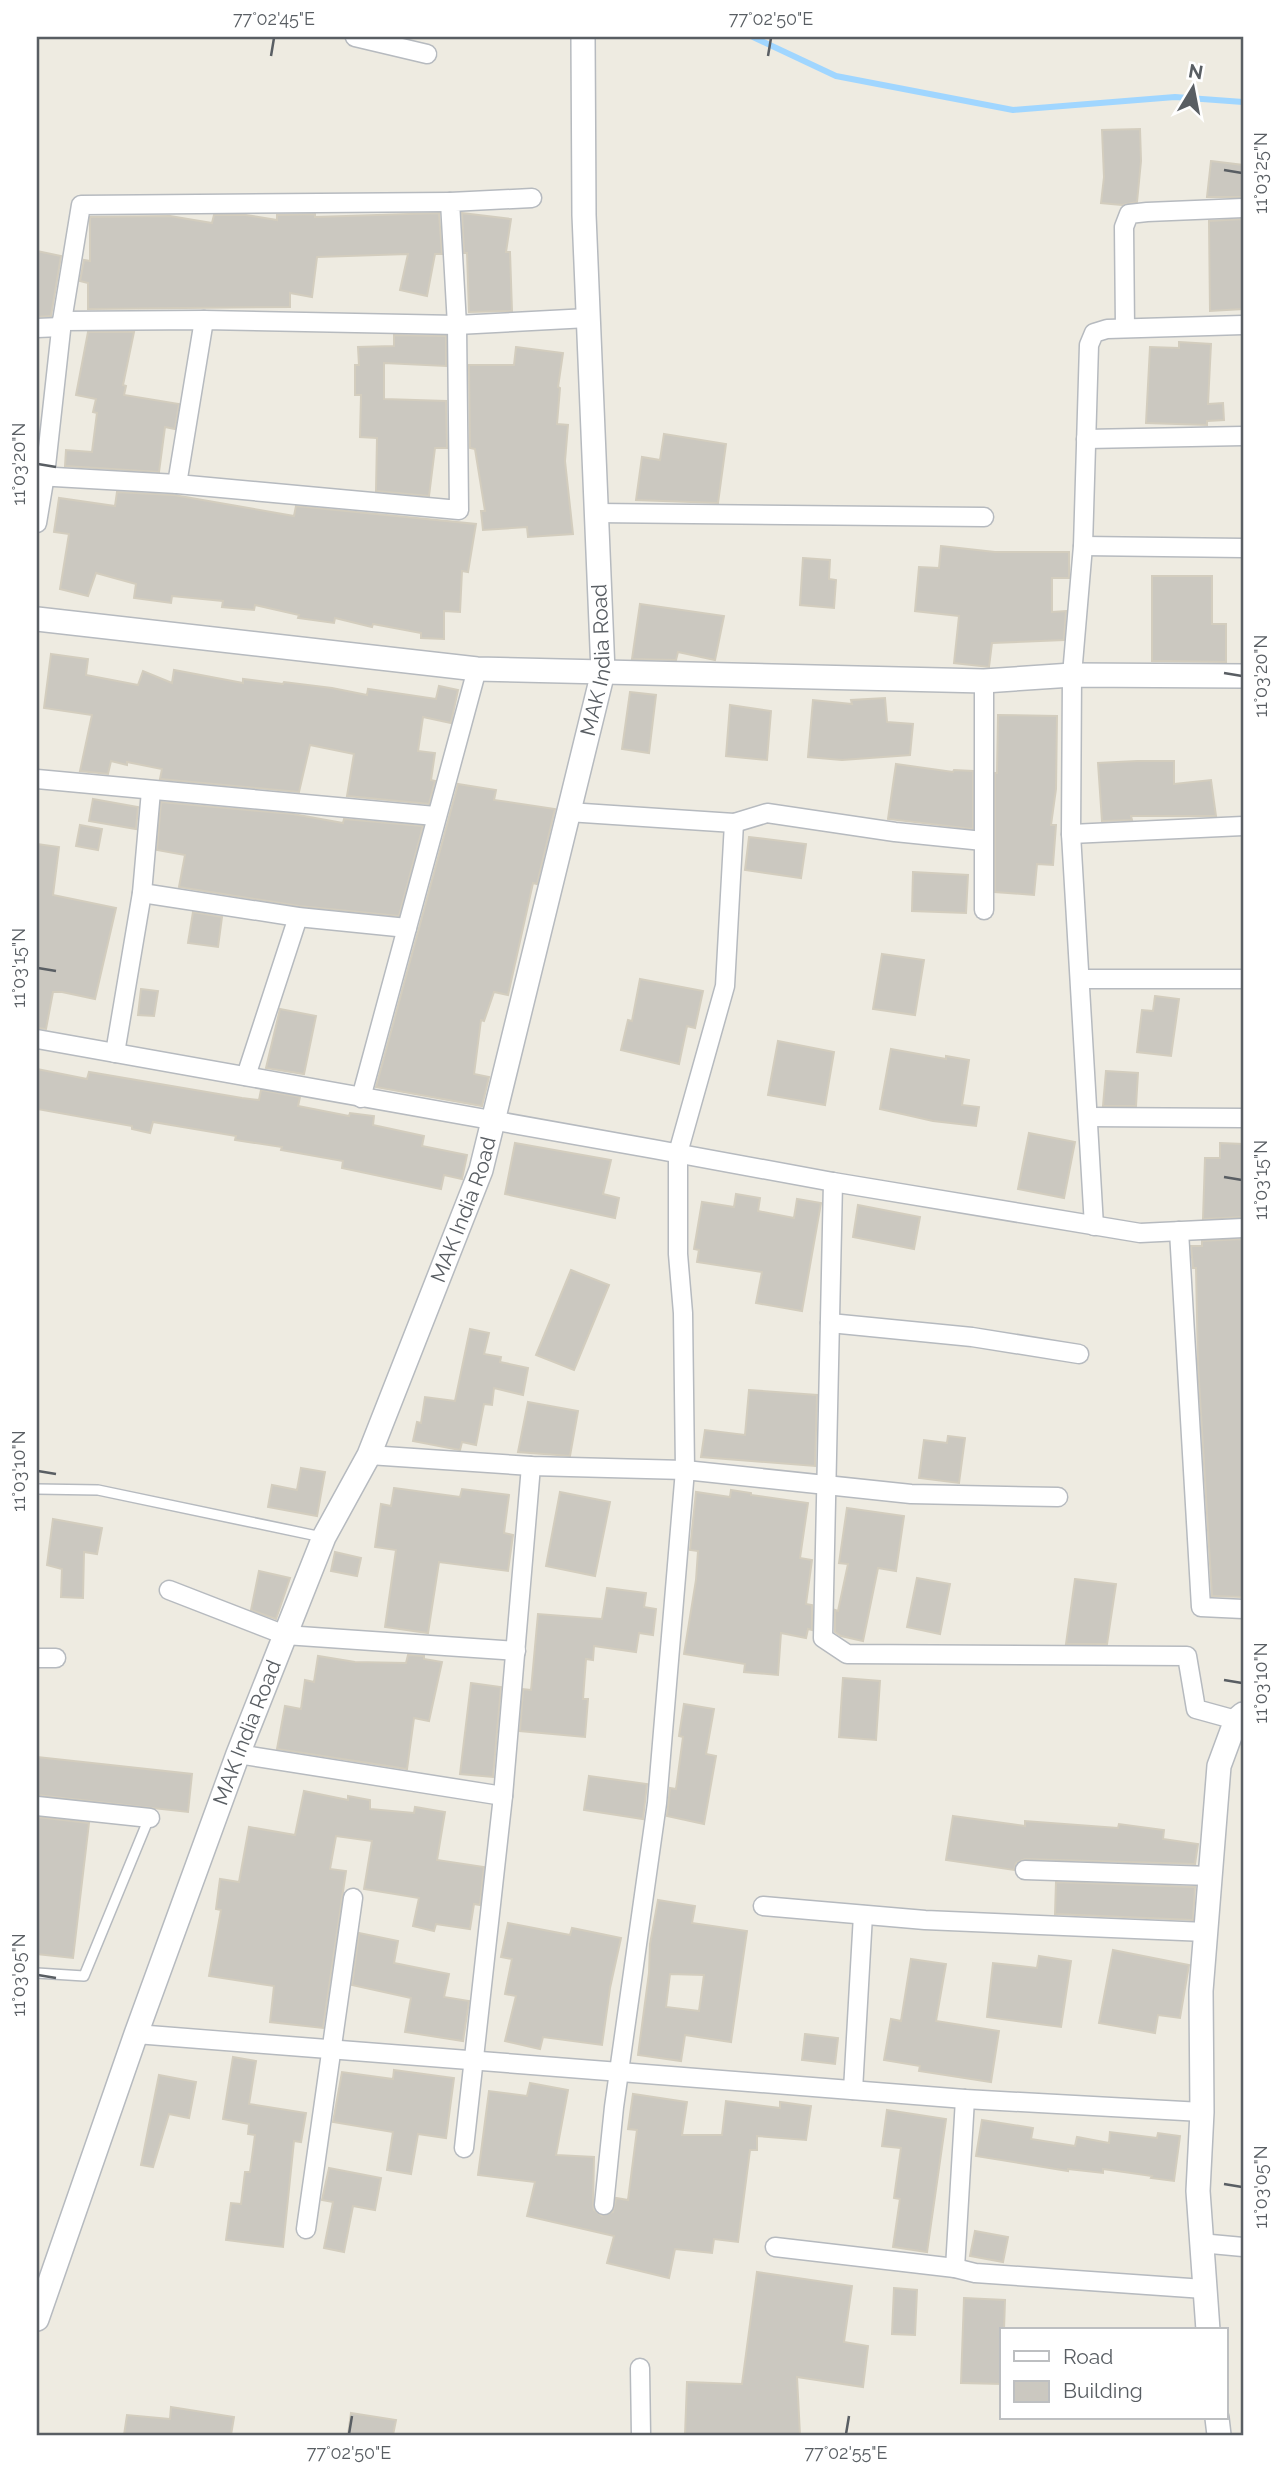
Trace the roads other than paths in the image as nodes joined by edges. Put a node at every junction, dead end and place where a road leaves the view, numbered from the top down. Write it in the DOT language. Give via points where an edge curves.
graph roads {
  1 [pos="355,37"];
  2 [pos="583,37"];
  3 [pos="427,54"];
  4 [pos="532,198"];
  5 [pos="450,202"];
  6 [pos="1243,208"];
  7 [pos="588,318"];
  8 [pos="204,320"];
  9 [pos="62,324"];
  10 [pos="457,325"];
  11 [pos="1243,325"];
  12 [pos="37,328"];
  13 [pos="1125,328"];
  14 [pos="1243,436"];
  15 [pos="1086,439"];
  16 [pos="41,475"];
  17 [pos="177,484"];
  18 [pos="596,513"];
  19 [pos="984,517"];
  20 [pos="37,523"];
  21 [pos="1083,546"];
  22 [pos="1243,548"];
  23 [pos="37,619"];
  24 [pos="477,669"];
  25 [pos="603,672"];
  26 [pos="1072,675"];
  27 [pos="1243,676"];
  28 [pos="984,681"];
  29 [pos="37,779"];
  30 [pos="151,791"];
  31 [pos="568,812"];
  32 [pos="435,817"];
  33 [pos="734,823"];
  34 [pos="1243,826"];
  35 [pos="1071,834"];
  36 [pos="983,841"];
  37 [pos="142,893"];
  38 [pos="984,910"];
  39 [pos="298,917"];
  40 [pos="407,928"];
  41 [pos="1080,979"];
  42 [pos="1243,979"];
  43 [pos="37,1039"];
  44 [pos="115,1053"];
  45 [pos="246,1076"];
  46 [pos="361,1098"];
  47 [pos="1088,1117"];
  48 [pos="1243,1118"];
  49 [pos="493,1119"];
  50 [pos="678,1153"];
  51 [pos="833,1182"];
  52 [pos="1094,1226"];
  53 [pos="1243,1228"];
  54 [pos="1179,1231"];
  55 [pos="830,1323"];
  56 [pos="1079,1354"];
  57 [pos="369,1455"];
  58 [pos="531,1466"];
  59 [pos="685,1470"];
  60 [pos="828,1484"];
  61 [pos="37,1489"];
  62 [pos="1058,1497"];
  63 [pos="324,1537"];
  64 [pos="169,1590"];
  65 [pos="1243,1609"];
  66 [pos="285,1635"];
  67 [pos="516,1651"];
  68 [pos="37,1658"];
  69 [pos="56,1658"];
  70 [pos="1240,1717"];
  71 [pos="238,1754"];
  72 [pos="503,1796"];
  73 [pos="37,1806"];
  74 [pos="150,1818"];
  75 [pos="1025,1870"];
  76 [pos="1210,1876"];
  77 [pos="353,1898"];
  78 [pos="763,1906"];
  79 [pos="863,1915"];
  80 [pos="1206,1932"];
  81 [pos="37,1973"];
  82 [pos="136,2034"];
  83 [pos="331,2050"];
  84 [pos="473,2062"];
  85 [pos="619,2073"];
  86 [pos="853,2090"];
  87 [pos="965,2099"];
  88 [pos="1202,2112"];
  89 [pos="464,2148"];
  90 [pos="604,2205"];
  91 [pos="306,2229"];
  92 [pos="1200,2243"];
  93 [pos="775,2247"];
  94 [pos="1243,2247"];
  95 [pos="954,2267"];
  96 [pos="1204,2289"];
  97 [pos="37,2319"];
  98 [pos="1208,2328"];
  99 [pos="640,2368"];
  100 [pos="641,2435"];
  1 -- 3 [label="street"];
  2 -- 7 [label="street, MAK India Road"];
  4 -- 5 [label="street"];
  5 -- 9 [label="street" via="81,205"];
  5 -- 10 [label="street"];
  6 -- 13 [label="street" via="1129,214 1124,228"];
  7 -- 10 [label="street"];
  7 -- 18 [label="street, MAK India Road"];
  8 -- 9 [label="street"];
  8 -- 10 [label="street"];
  8 -- 17 [label="street"];
  9 -- 12 [label="street"];
  9 -- 16 [label="street"];
  10 -- 17 [label="street" via="459,510"];
  11 -- 13 [label="street"];
  13 -- 15 [label="street" via="1094,333 1089,345"];
  14 -- 15 [label="street"];
  15 -- 21 [label="street"];
  16 -- 17 [label="street"];
  16 -- 20 [label="street"];
  18 -- 19 [label="street"];
  18 -- 25 [label="street, MAK India Road"];
  21 -- 22 [label="street"];
  21 -- 26 [label="street"];
  23 -- 24 [label="street"];
  24 -- 25 [label="street"];
  24 -- 32 [label="street"];
  25 -- 28 [label="street"];
  25 -- 31 [label="street, MAK India Road"];
  26 -- 27 [label="street"];
  26 -- 28 [label="street"];
  26 -- 35 [label="street"];
  28 -- 36 [label="street"];
  29 -- 30 [label="street"];
  30 -- 32 [label="street"];
  30 -- 37 [label="street"];
  31 -- 33 [label="street"];
  31 -- 49 [label="street, MAK India Road"];
  32 -- 40 [label="street"];
  33 -- 36 [label="street" via="767,813"];
  33 -- 50 [label="street" via="725,986"];
  34 -- 35 [label="street"];
  35 -- 41 [label="street"];
  36 -- 38 [label="street"];
  37 -- 39 [label="street"];
  37 -- 44 [label="street"];
  39 -- 40 [label="street"];
  39 -- 45 [label="street"];
  40 -- 46 [label="street"];
  41 -- 42 [label="street"];
  41 -- 47 [label="street"];
  43 -- 44 [label="street"];
  44 -- 45 [label="street"];
  45 -- 46 [label="street"];
  46 -- 49 [label="street"];
  47 -- 48 [label="street"];
  47 -- 52 [label="street"];
  49 -- 50 [label="street"];
  49 -- 57 [label="street, MAK India Road" via="481,1170"];
  50 -- 51 [label="street"];
  50 -- 59 [label="street"];
  51 -- 52 [label="street"];
  51 -- 55 [label="street"];
  52 -- 54 [label="street" via="1140,1233"];
  53 -- 54 [label="street"];
  54 -- 65 [label="street" via="1201,1607"];
  55 -- 56 [label="street" via="972,1337"];
  55 -- 60 [label="street"];
  57 -- 58 [label="street"];
  57 -- 63 [label="street, MAK India Road"];
  58 -- 59 [label="street"];
  58 -- 67 [label="street"];
  59 -- 60 [label="street"];
  59 -- 85 [label="street" via="657,1802"];
  60 -- 62 [label="street" via="911,1494"];
  60 -- 70 [label="street" via="823,1638 847,1654 1187,1656 1196,1709"];
  61 -- 63 [label="lane" via="98,1490"];
  63 -- 66 [label="street, MAK India Road"];
  64 -- 66 [label="street"];
  66 -- 67 [label="street"];
  66 -- 71 [label="street, MAK India Road"];
  67 -- 72 [label="street"];
  68 -- 69 [label="street"];
  70 -- 76 [label="street" via="1219,1766"];
  71 -- 72 [label="street"];
  71 -- 82 [label="street, MAK India Road"];
  72 -- 84 [label="street"];
  73 -- 74 [label="street"];
  74 -- 81 [label="lane" via="84,1976"];
  75 -- 76 [label="street"];
  76 -- 80 [label="street"];
  77 -- 83 [label="street"];
  78 -- 79 [label="street"];
  79 -- 80 [label="street"];
  79 -- 86 [label="street"];
  80 -- 88 [label="street" via="1201,1990"];
  82 -- 83 [label="street"];
  82 -- 97 [label="street, MAK India Road"];
  83 -- 84 [label="street"];
  83 -- 91 [label="street"];
  84 -- 85 [label="street"];
  84 -- 89 [label="street"];
  85 -- 86 [label="street"];
  85 -- 90 [label="street"];
  86 -- 87 [label="street"];
  87 -- 88 [label="street"];
  87 -- 95 [label="street"];
  88 -- 92 [label="street"];
  92 -- 94 [label="street"];
  92 -- 96 [label="street"];
  93 -- 95 [label="street"];
  95 -- 96 [label="street" via="975,2273"];
  96 -- 98 [label="street"];
  99 -- 100 [label="street"];
}
